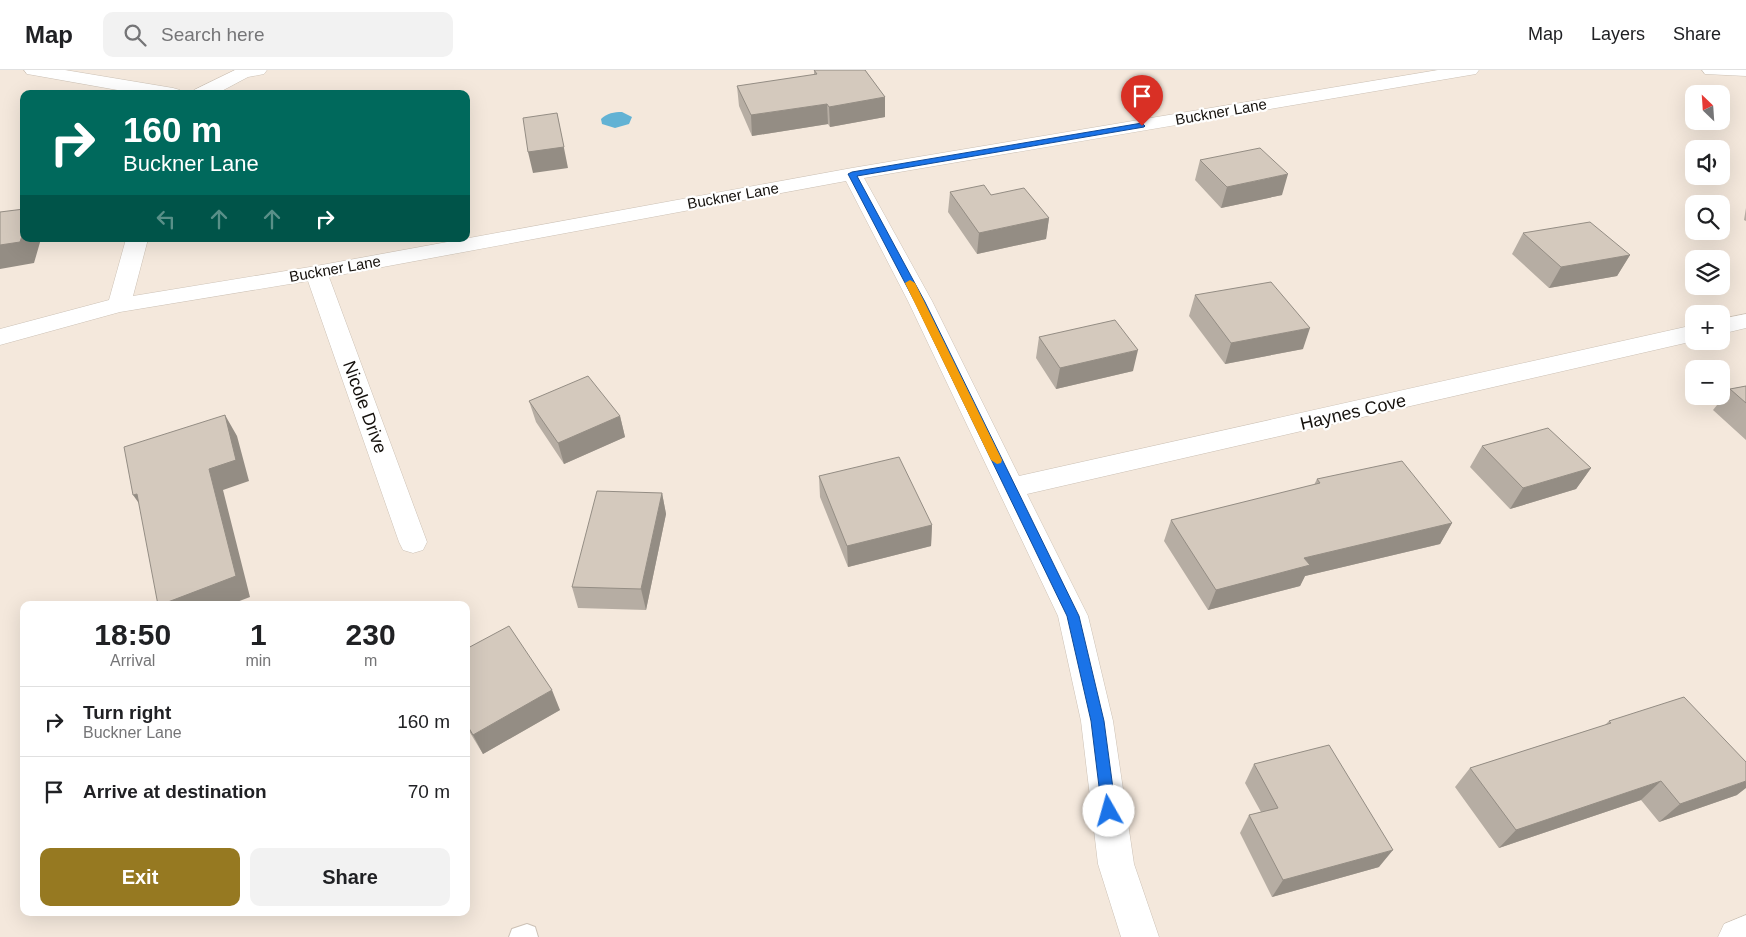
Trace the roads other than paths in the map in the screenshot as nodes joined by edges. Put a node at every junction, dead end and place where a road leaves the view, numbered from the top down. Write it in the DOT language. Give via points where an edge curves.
graph roads {
  1 [pos="33,70"];
  2 [pos="258,70"];
  3 [pos="1470,70"];
  4 [pos="1711,70"];
  5 [pos="1746,71"];
  6 [pos="150,90"];
  7 [pos="209,90"];
  8 [pos="852,174"];
  9 [pos="136,242"];
  10 [pos="316,273"];
  11 [pos="119,305"];
  12 [pos="1746,322"];
  13 [pos="1730,325"];
  14 [pos="1685,336"];
  15 [pos="0,337"];
  16 [pos="1011,488"];
  17 [pos="414,542"];
  18 [pos="1746,934"];
  19 [pos="520,937"];
  20 [pos="528,937"];
  21 [pos="1140,937"];
  22 [pos="1737,937"];
  1 -- 6 [label="street"];
  2 -- 7 [label="street" via="243,73"];
  3 -- 8 [label="street, Buckner Lane"];
  4 -- 5 [label="street"];
  8 -- 10 [label="street, Buckner Lane"];
  8 -- 16 [label="street" via="920,302"];
  9 -- 11 [label="street"];
  10 -- 11 [label="street, Buckner Lane"];
  10 -- 17 [label="street, Nicole Drive"];
  11 -- 15 [label="street, Buckner Lane"];
  12 -- 13 [label="street"];
  14 -- 16 [label="street, Haynes Cove"];
  16 -- 21 [label="street" via="1073,616 1097,721 1116,864"];
  18 -- 22 [label="street"];
  19 -- 20 [label="lane"];
}
